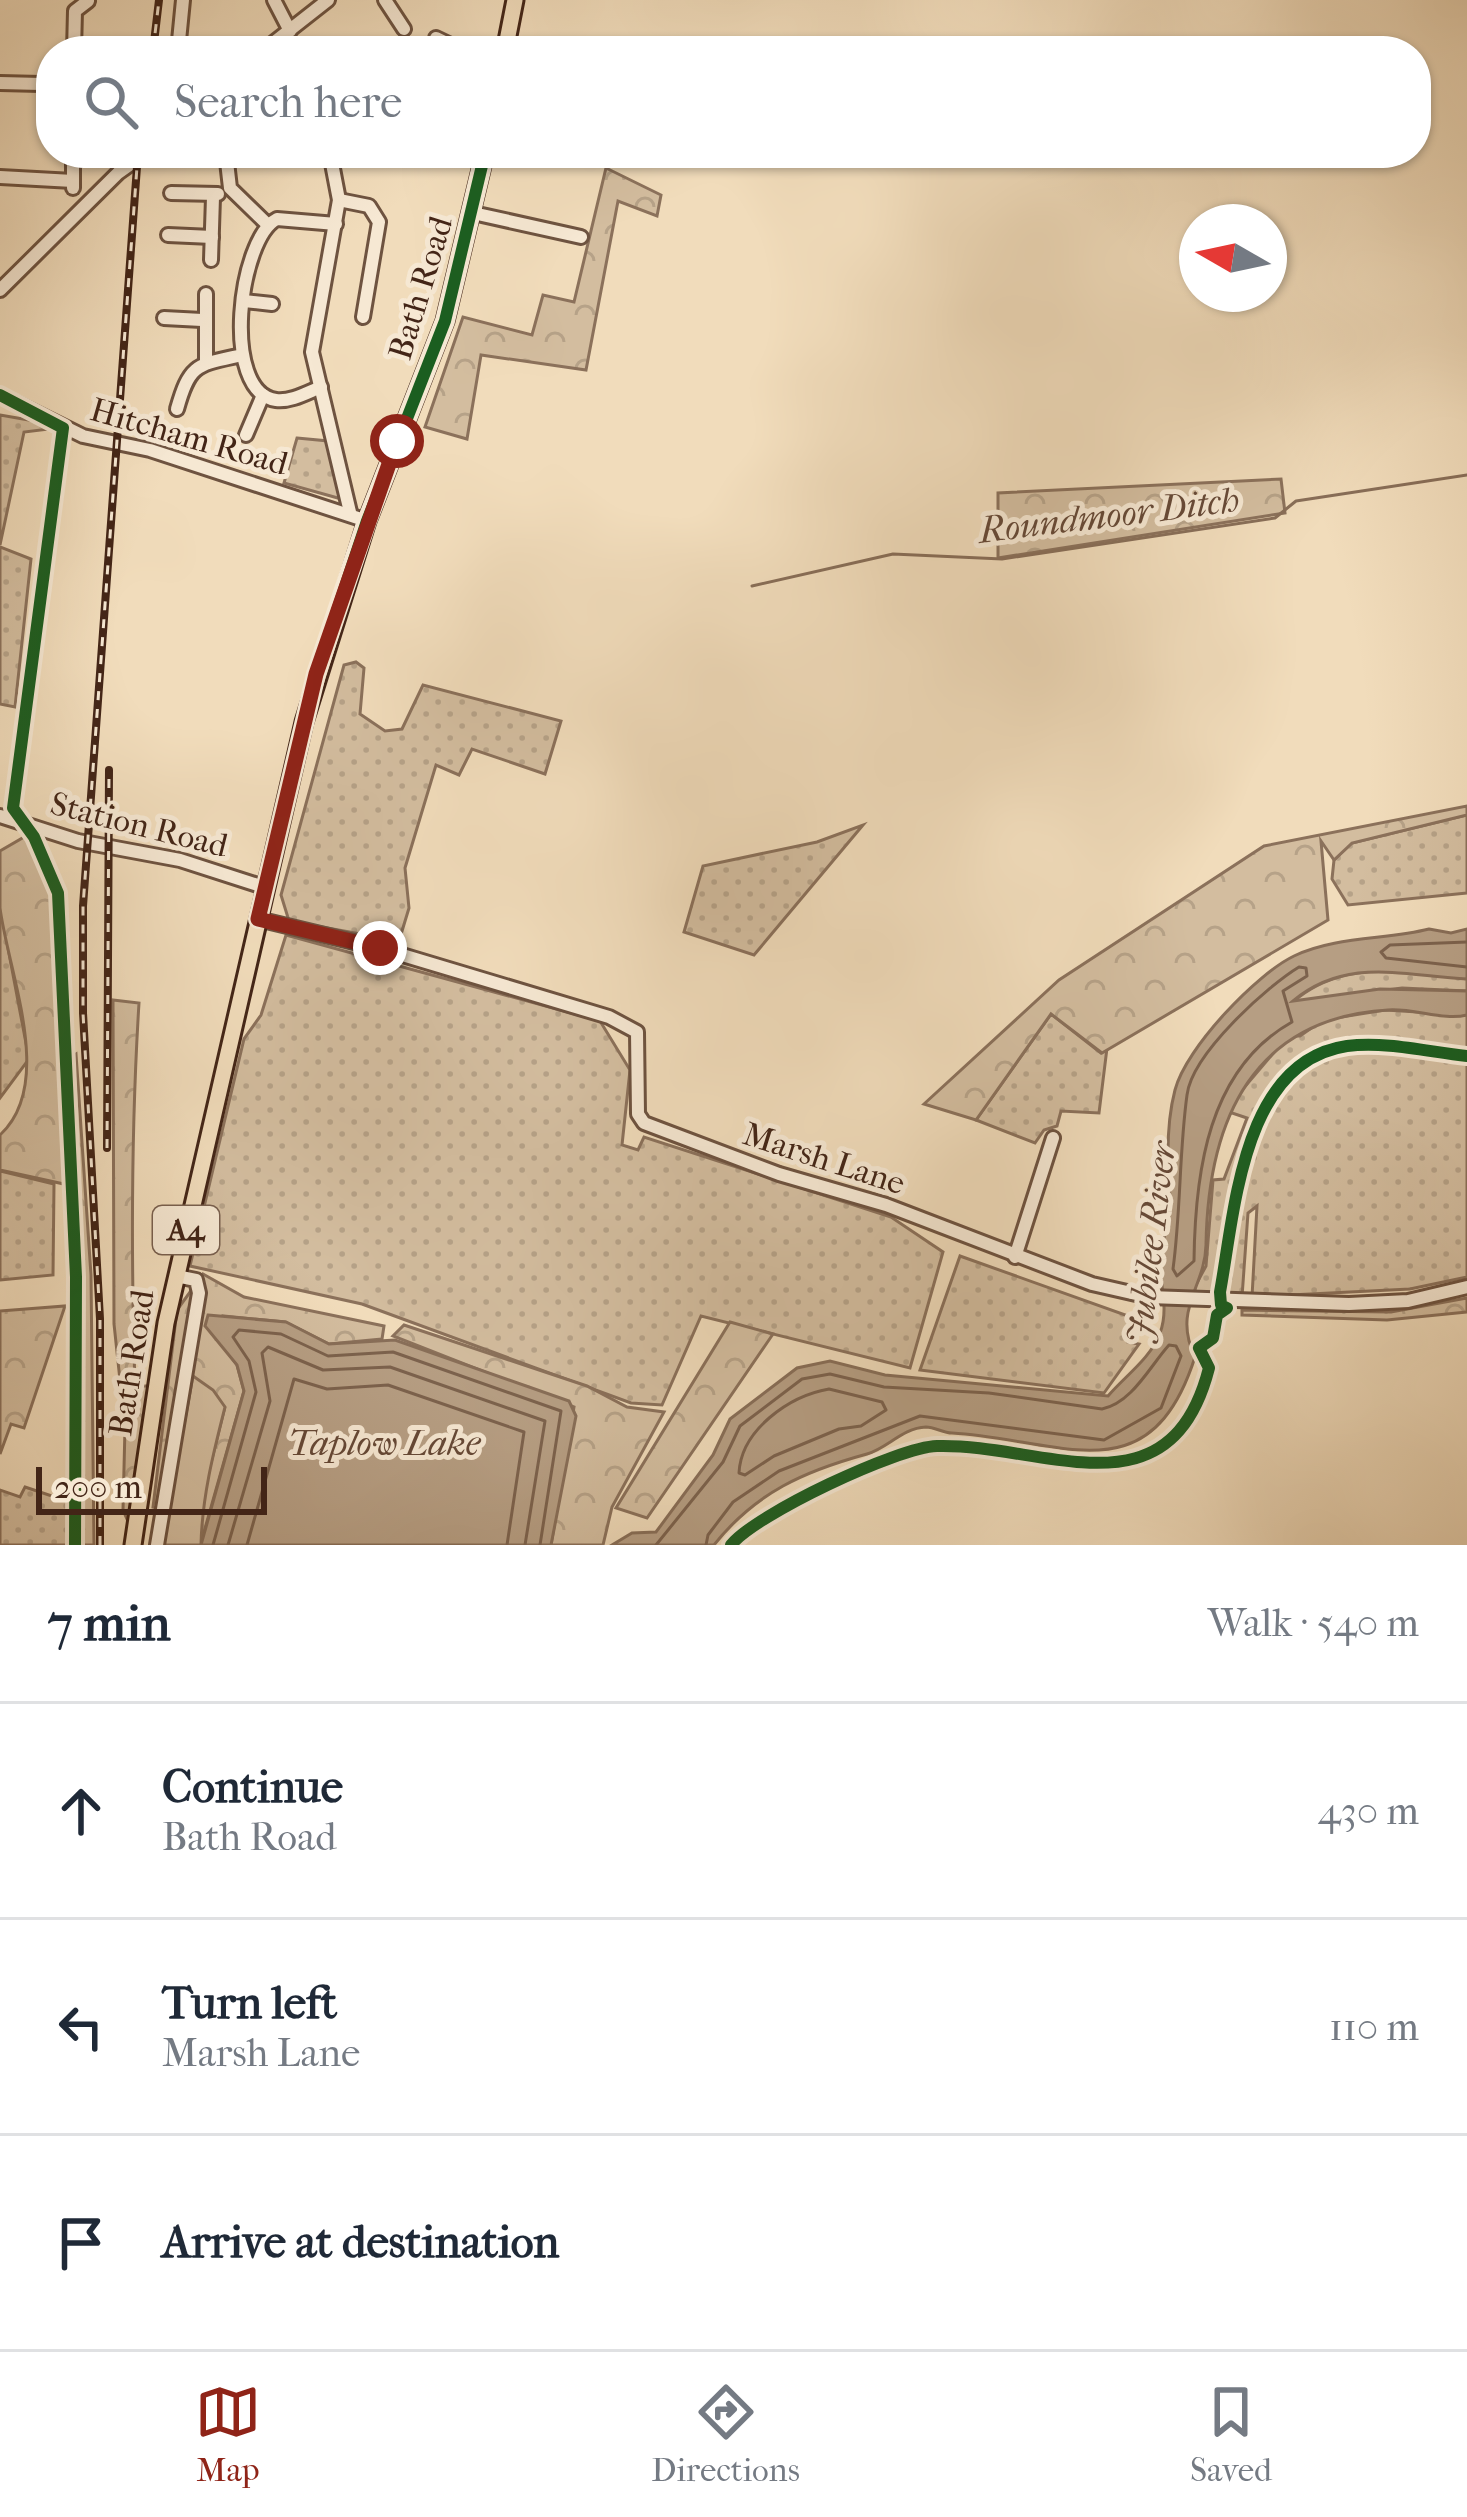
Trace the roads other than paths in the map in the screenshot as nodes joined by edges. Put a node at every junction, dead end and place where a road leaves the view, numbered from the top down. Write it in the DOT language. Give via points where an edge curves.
graph roads {
  1 [pos="182,0"];
  2 [pos="274,0"];
  3 [pos="328,0"];
  4 [pos="385,0"];
  5 [pos="515,0"];
  6 [pos="88,1"];
  7 [pos="404,28"];
  8 [pos="288,33"];
  9 [pos="74,36"];
  10 [pos="179,36"];
  11 [pos="284,36"];
  12 [pos="289,36"];
  13 [pos="508,36"];
  14 [pos="0,83"];
  15 [pos="36,84"];
  16 [pos="73,168"];
  17 [pos="125,168"];
  18 [pos="228,168"];
  19 [pos="332,168"];
  20 [pos="482,168"];
  21 [pos="0,177"];
  22 [pos="230,188"];
  23 [pos="171,193"];
  24 [pos="213,197"];
  25 [pos="339,200"];
  26 [pos="472,214"];
  27 [pos="267,224"];
  28 [pos="336,224"];
  29 [pos="168,235"];
  30 [pos="212,237"];
  31 [pos="581,237"];
  32 [pos="211,260"];
  33 [pos="0,290"];
  34 [pos="206,294"];
  35 [pos="244,302"];
  36 [pos="272,304"];
  37 [pos="363,317"];
  38 [pos="164,318"];
  39 [pos="202,320"];
  40 [pos="242,355"];
  41 [pos="206,363"];
  42 [pos="321,387"];
  43 [pos="0,395"];
  44 [pos="263,395"];
  45 [pos="177,409"];
  46 [pos="63,428"];
  47 [pos="246,435"];
  48 [pos="350,512"];
  49 [pos="367,521"];
  50 [pos="0,815"];
  51 [pos="22,823"];
  52 [pos="264,887"];
  53 [pos="258,919"];
  54 [pos="1053,1138"];
  55 [pos="1015,1257"];
  56 [pos="176,1276"];
  57 [pos="1467,1287"];
  58 [pos="140,1512"];
  59 [pos="165,1517"];
  60 [pos="75,1545"];
  61 [pos="133,1545"];
  62 [pos="158,1545"];
  1 -- 10 [label="street"];
  2 -- 8 [label="street"];
  3 -- 8 [label="street"];
  4 -- 7 [label="street"];
  5 -- 13 [label="main road"];
  6 -- 9 [label="street" via="75,11"];
  8 -- 11 [label="street"];
  8 -- 12 [label="street"];
  14 -- 15 [label="street"];
  16 -- 21 [label="street" via="73,185"];
  17 -- 33 [label="street"];
  18 -- 22 [label="street"];
  19 -- 25 [label="street"];
  20 -- 26 [label="main road, Bath Road / A4"];
  22 -- 24 [label="street"];
  22 -- 27 [label="street"];
  23 -- 24 [label="street"];
  24 -- 30 [label="street"];
  25 -- 28 [label="street"];
  25 -- 37 [label="street" via="369,206 379,222"];
  26 -- 31 [label="street"];
  26 -- 49 [label="main road, Bath Road / A4" via="445,321"];
  27 -- 28 [label="street"];
  27 -- 35 [label="street"];
  28 -- 42 [label="street" via="312,352"];
  29 -- 30 [label="street"];
  30 -- 32 [label="street"];
  34 -- 39 [label="street"];
  35 -- 36 [label="street"];
  35 -- 40 [label="street"];
  38 -- 39 [label="street"];
  39 -- 41 [label="street"];
  40 -- 41 [label="street"];
  40 -- 44 [label="street"];
  41 -- 45 [label="street" via="186,377"];
  42 -- 44 [label="street" via="278,400"];
  42 -- 48 [label="street"];
  43 -- 46 [label="street, Hitcham Road"];
  44 -- 47 [label="street"];
  46 -- 48 [label="street, Hitcham Road"];
  46 -- 51 [label="street" via="13,802"];
  48 -- 49 [label="street, Hitcham Road"];
  49 -- 52 [label="main road, Bath Road / A4" via="316,674"];
  50 -- 51 [label="street, Station Road"];
  51 -- 52 [label="street, Station Road"];
  51 -- 60 [label="street" via="58,893 76,1276"];
  52 -- 53 [label="main road, Bath Road / A4"];
  53 -- 55 [label="street, Marsh Lane" via="609,1017 637,1032 644,1124"];
  53 -- 56 [label="main road, Bath Road / A4"];
  54 -- 55 [label="street"];
  55 -- 57 [label="street, Marsh Lane" via="1149,1297 1390,1302"];
  56 -- 58 [label="main road, Bath Road / A4"];
  56 -- 59 [label="street" via="196,1280 199,1293"];
  58 -- 59 [label="street"];
  58 -- 61 [label="main road, Bath Road / A4"];
  59 -- 62 [label="street"];
}
